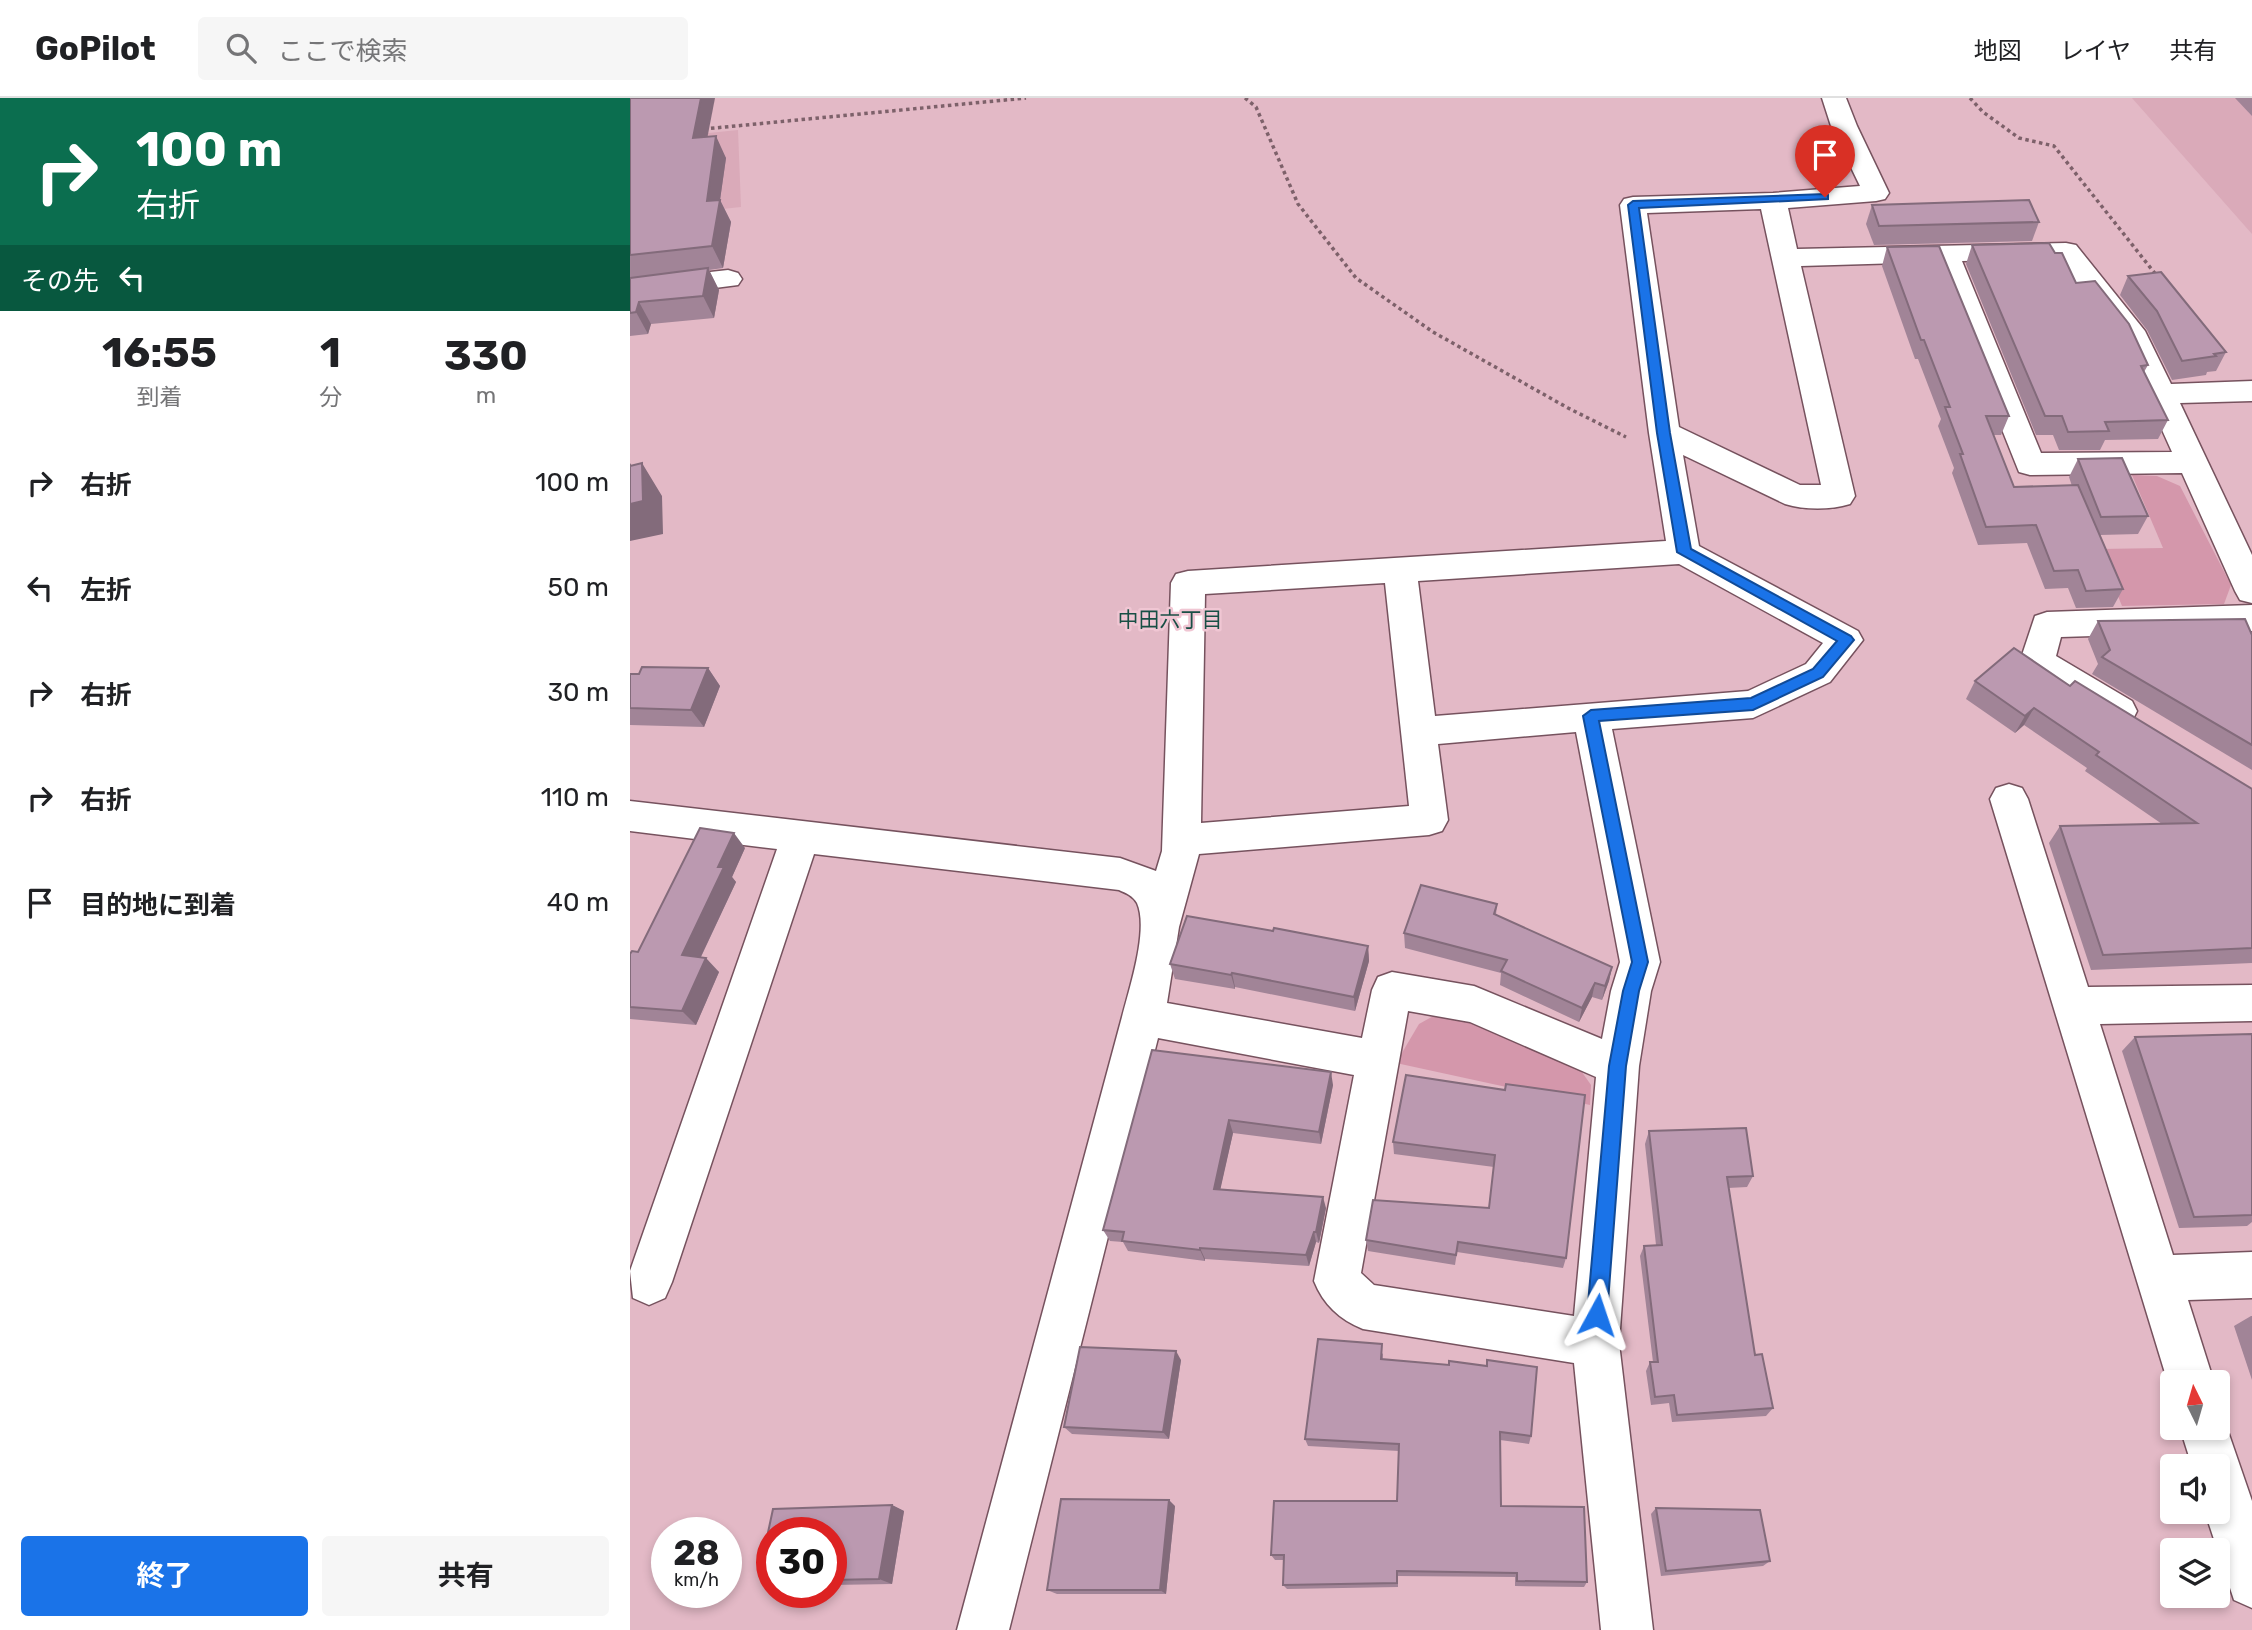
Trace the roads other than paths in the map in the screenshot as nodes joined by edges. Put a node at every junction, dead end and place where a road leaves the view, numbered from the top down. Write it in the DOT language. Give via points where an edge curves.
graph roads {
  1 [pos="1834,98"];
  2 [pos="1773,201"];
  3 [pos="1945,253"];
  4 [pos="1785,258"];
  5 [pos="728,279"];
  6 [pos="630,290"];
  7 [pos="2252,391"];
  8 [pos="2160,394"];
  9 [pos="1666,445"];
  10 [pos="2191,462"];
  11 [pos="1684,552"];
  12 [pos="1400,569"];
  13 [pos="2252,591"];
  14 [pos="2252,618"];
  15 [pos="1591,716"];
  16 [pos="2145,727"];
  17 [pos="1419,731"];
  18 [pos="2009,799"];
  19 [pos="630,816"];
  20 [pos="801,835"];
  21 [pos="1181,840"];
  22 [pos="1161,924"];
  23 [pos="2252,1003"];
  24 [pos="2072,1006"];
  25 [pos="1143,1017"];
  26 [pos="1378,1060"];
  27 [pos="1618,1066"];
  28 [pos="2252,1275"];
  29 [pos="2158,1278"];
  30 [pos="649,1282"];
  31 [pos="1595,1343"];
  32 [pos="2186,1370"];
  33 [pos="2230,1510"];
  34 [pos="2252,1582"];
  35 [pos="983,1630"];
  36 [pos="1627,1630"];
  1 -- 2 [label="street" via="1876,193"];
  2 -- 4 [label="street"];
  2 -- 9 [label="street" via="1633,205"];
  3 -- 4 [label="street"];
  3 -- 8 [label="street" via="2066,251 2135,338"];
  3 -- 10 [label="street" via="2030,464"];
  4 -- 9 [label="street" via="1839,496 1796,496"];
  5 -- 6 [label="street"];
  7 -- 8 [label="street"];
  8 -- 10 [label="street"];
  9 -- 11 [label="street"];
  10 -- 13 [label="street"];
  11 -- 12 [label="street"];
  11 -- 15 [label="street" via="1846,640 1818,673 1753,704"];
  12 -- 17 [label="street"];
  12 -- 21 [label="street" via="1188,583"];
  14 -- 16 [label="street" via="2046,625 2038,661"];
  15 -- 17 [label="street"];
  15 -- 27 [label="street" via="1640,962"];
  17 -- 21 [label="street" via="1429,820"];
  18 -- 24 [label="street"];
  19 -- 20 [label="street"];
  20 -- 22 [label="street" via="1120,874 1146,885 1157,902"];
  20 -- 30 [label="street"];
  21 -- 22 [label="street"];
  22 -- 25 [label="street"];
  23 -- 24 [label="street"];
  24 -- 29 [label="street"];
  25 -- 26 [label="street"];
  25 -- 35 [label="street"];
  26 -- 27 [label="street" via="1392,990 1474,1004"];
  26 -- 31 [label="street" via="1337,1281 1363,1306"];
  27 -- 31 [label="street"];
  28 -- 29 [label="street"];
  29 -- 32 [label="street"];
  31 -- 36 [label="street"];
  33 -- 34 [label="street"];
}
